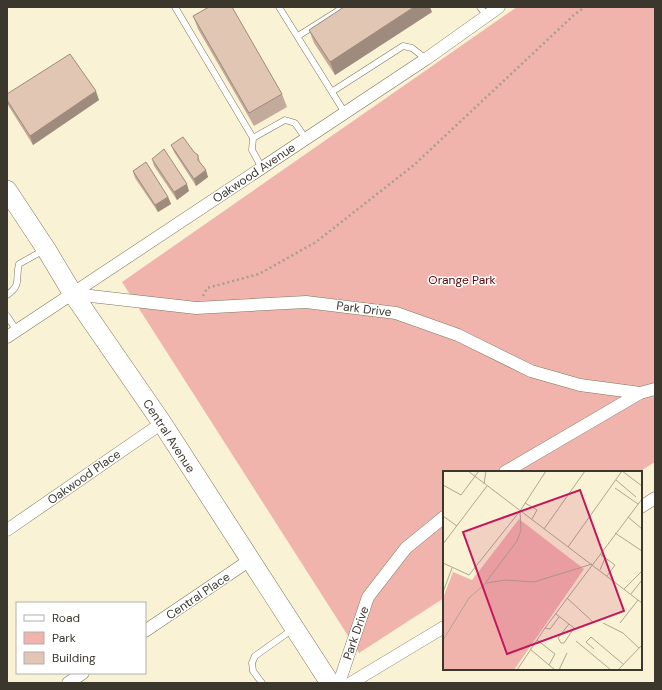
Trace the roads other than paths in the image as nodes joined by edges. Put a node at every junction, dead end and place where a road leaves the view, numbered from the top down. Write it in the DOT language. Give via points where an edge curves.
graph roads {
  1 [pos="175,7"];
  2 [pos="280,7"];
  3 [pos="344,7"];
  4 [pos="499,7"];
  5 [pos="483,12"];
  6 [pos="298,36"];
  7 [pos="426,59"];
  8 [pos="333,91"];
  9 [pos="345,113"];
  10 [pos="252,138"];
  11 [pos="306,139"];
  12 [pos="262,168"];
  13 [pos="7,190"];
  14 [pos="46,249"];
  15 [pos="73,294"];
  16 [pos="7,295"];
  17 [pos="7,316"];
  18 [pos="12,334"];
  19 [pos="655,389"];
  20 [pos="640,393"];
  21 [pos="162,423"];
  22 [pos="507,471"];
  23 [pos="655,498"];
  24 [pos="642,506"];
  25 [pos="443,518"];
  26 [pos="7,530"];
  27 [pos="250,560"];
  28 [pos="443,627"];
  29 [pos="295,628"];
  30 [pos="146,630"];
  31 [pos="82,674"];
  32 [pos="68,683"];
  33 [pos="262,683"];
  34 [pos="330,683"];
  35 [pos="339,683"];
  36 [pos="351,683"];
  1 -- 10 [label="lane"];
  2 -- 6 [label="lane"];
  3 -- 6 [label="lane"];
  4 -- 5 [label="street, Oakwood Avenue"];
  5 -- 7 [label="street, Oakwood Avenue"];
  6 -- 8 [label="lane"];
  7 -- 8 [label="lane" via="412,48 403,46"];
  7 -- 9 [label="street, Oakwood Avenue"];
  8 -- 9 [label="lane"];
  9 -- 11 [label="street, Oakwood Avenue"];
  10 -- 11 [label="lane" via="285,120 295,123"];
  10 -- 12 [label="lane" via="252,150"];
  11 -- 12 [label="street, Oakwood Avenue"];
  12 -- 15 [label="street, Oakwood Avenue"];
  13 -- 14 [label="main road, Central Avenue" via="15,208"];
  14 -- 15 [label="main road, Central Avenue"];
  14 -- 16 [label="lane" via="19,264 18,284"];
  15 -- 18 [label="street, Oakwood Avenue"];
  15 -- 20 [label="street, Park Drive" via="196,308 306,302 396,312 458,335 531,371 580,385"];
  15 -- 21 [label="main road, Central Avenue"];
  17 -- 18 [label="lane"];
  19 -- 20 [label="street, Park Drive"];
  20 -- 22 [label="street, Park Drive"];
  21 -- 26 [label="street, Oakwood Place"];
  21 -- 27 [label="main road, Central Avenue"];
  23 -- 24 [label="street"];
  25 -- 35 [label="street, Park Drive" via="406,548 368,597"];
  27 -- 29 [label="main road, Central Avenue"];
  27 -- 30 [label="street, Central Place"];
  28 -- 36 [label="street"];
  29 -- 33 [label="lane" via="255,656 252,663 253,671"];
  29 -- 34 [label="main road, Central Avenue"];
  31 -- 32 [label="street"];
}
